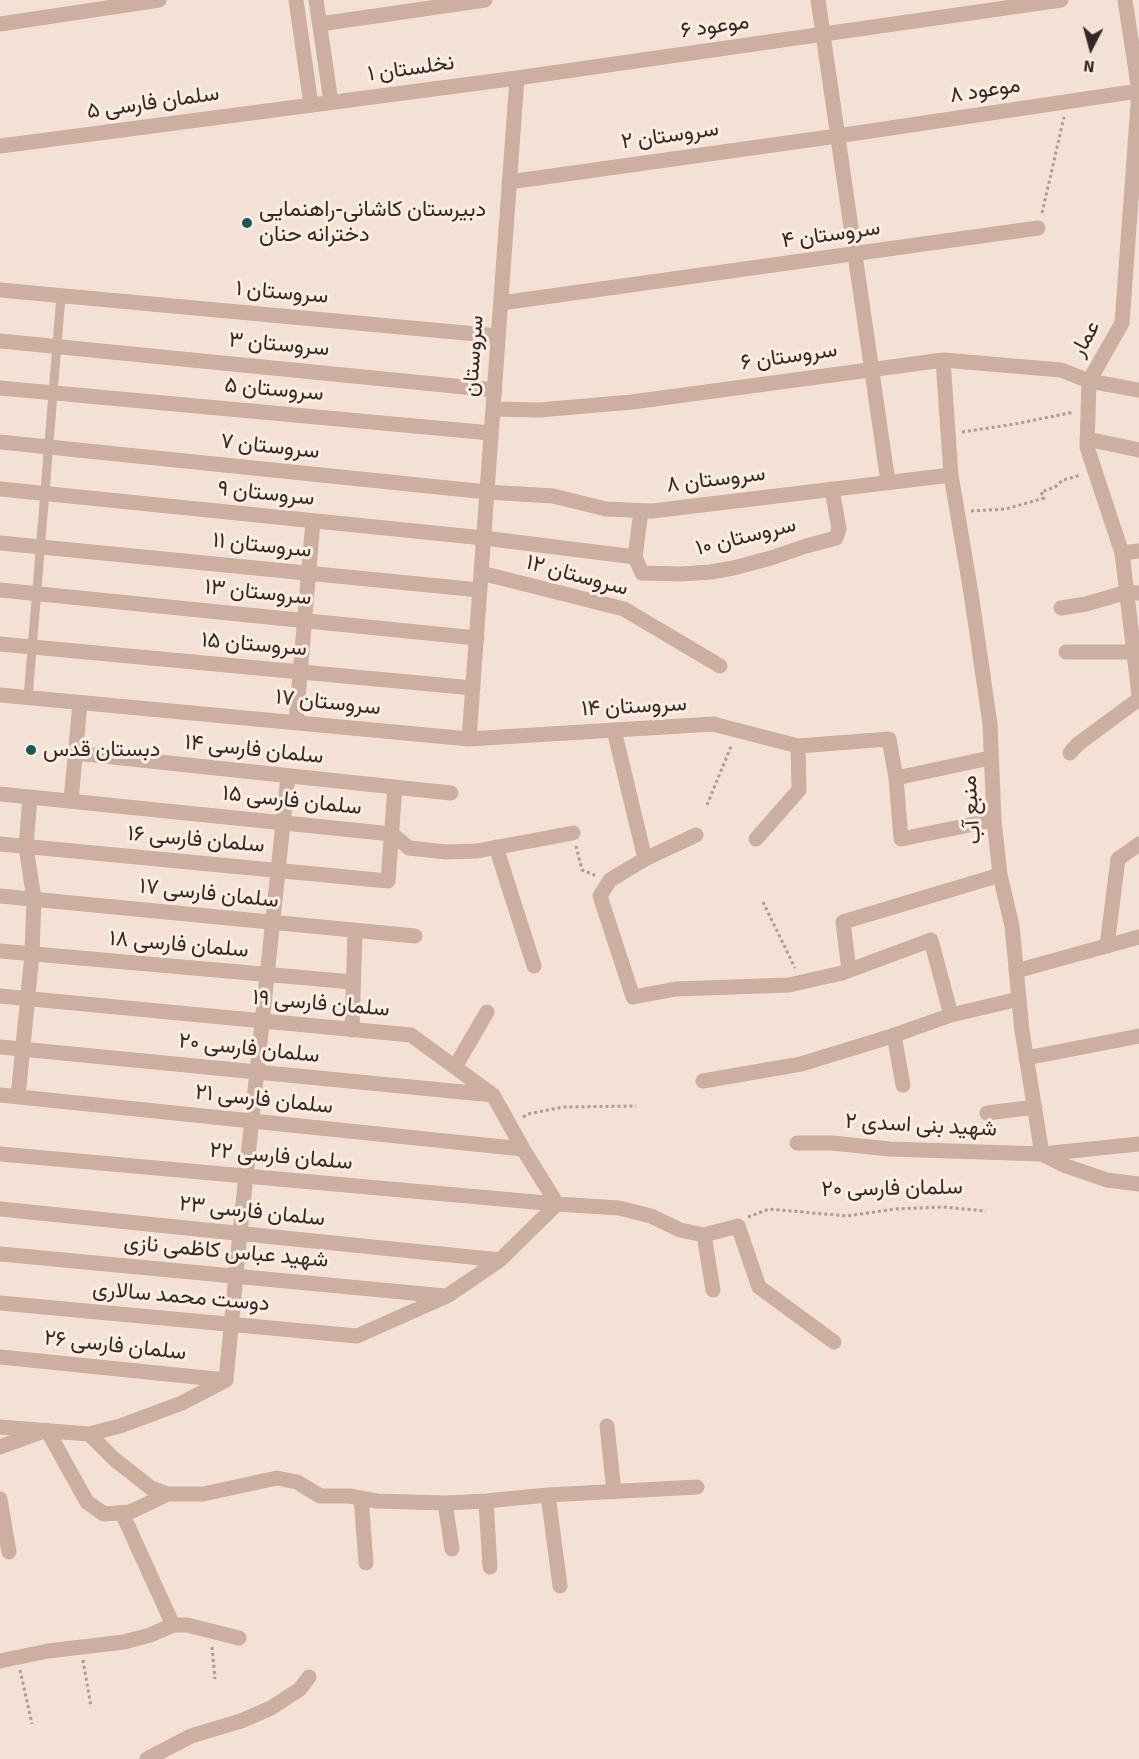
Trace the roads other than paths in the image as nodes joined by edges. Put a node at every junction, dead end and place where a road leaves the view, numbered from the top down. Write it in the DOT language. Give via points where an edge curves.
graph roads {
  1 [pos="159,0"];
  2 [pos="296,0"];
  3 [pos="316,0"];
  4 [pos="485,0"];
  5 [pos="818,0"];
  6 [pos="1061,0"];
  7 [pos="1130,4"];
  8 [pos="0,24"];
  9 [pos="320,24"];
  10 [pos="823,34"];
  11 [pos="517,78"];
  12 [pos="1139,91"];
  13 [pos="330,102"];
  14 [pos="311,105"];
  15 [pos="837,136"];
  16 [pos="0,146"];
  17 [pos="509,182"];
  18 [pos="1038,228"];
  19 [pos="854,254"];
  20 [pos="1132,282"];
  21 [pos="0,290"];
  22 [pos="61,296"];
  23 [pos="501,303"];
  24 [pos="498,336"];
  25 [pos="0,341"];
  26 [pos="58,347"];
  27 [pos="943,360"];
  28 [pos="871,369"];
  29 [pos="1089,381"];
  30 [pos="0,388"];
  31 [pos="495,390"];
  32 [pos="1139,390"];
  33 [pos="53,393"];
  34 [pos="493,409"];
  35 [pos="491,433"];
  36 [pos="1087,439"];
  37 [pos="0,442"];
  38 [pos="49,447"];
  39 [pos="1139,450"];
  40 [pos="951,475"];
  41 [pos="888,482"];
  42 [pos="0,489"];
  43 [pos="832,489"];
  44 [pos="487,492"];
  45 [pos="44,493"];
  46 [pos="641,511"];
  47 [pos="313,521"];
  48 [pos="484,538"];
  49 [pos="0,543"];
  50 [pos="40,547"];
  51 [pos="1139,551"];
  52 [pos="1122,553"];
  53 [pos="635,557"];
  54 [pos="308,573"];
  55 [pos="482,573"];
  56 [pos="0,590"];
  57 [pos="480,590"];
  58 [pos="35,593"];
  59 [pos="1133,593"];
  60 [pos="1061,608"];
  61 [pos="304,620"];
  62 [pos="477,638"];
  63 [pos="0,644"];
  64 [pos="32,647"];
  65 [pos="1066,652"];
  66 [pos="1134,652"];
  67 [pos="720,666"];
  68 [pos="300,672"];
  69 [pos="473,688"];
  70 [pos="0,695"];
  71 [pos="1139,697"];
  72 [pos="28,698"];
  73 [pos="80,703"];
  74 [pos="296,722"];
  75 [pos="614,730"];
  76 [pos="470,739"];
  77 [pos="798,746"];
  78 [pos="75,753"];
  79 [pos="1070,753"];
  80 [pos="990,758"];
  81 [pos="288,776"];
  82 [pos="896,778"];
  83 [pos="396,787"];
  84 [pos="452,793"];
  85 [pos="0,794"];
  86 [pos="30,796"];
  87 [pos="71,801"];
  88 [pos="994,820"];
  89 [pos="283,822"];
  90 [pos="573,833"];
  91 [pos="392,834"];
  92 [pos="696,835"];
  93 [pos="756,839"];
  94 [pos="0,844"];
  95 [pos="1139,844"];
  96 [pos="26,847"];
  97 [pos="496,847"];
  98 [pos="645,859"];
  99 [pos="278,871"];
  100 [pos="1000,875"];
  101 [pos="0,896"];
  102 [pos="34,899"];
  103 [pos="272,922"];
  104 [pos="355,930"];
  105 [pos="415,936"];
  106 [pos="1139,937"];
  107 [pos="1107,946"];
  108 [pos="0,951"];
  109 [pos="32,954"];
  110 [pos="534,966"];
  111 [pos="849,970"];
  112 [pos="1016,971"];
  113 [pos="267,976"];
  114 [pos="353,982"];
  115 [pos="0,996"];
  116 [pos="28,999"];
  117 [pos="1019,999"];
  118 [pos="487,1012"];
  119 [pos="951,1015"];
  120 [pos="262,1021"];
  121 [pos="352,1030"];
  122 [pos="894,1035"];
  123 [pos="1139,1036"];
  124 [pos="0,1047"];
  125 [pos="23,1050"];
  126 [pos="1026,1058"];
  127 [pos="455,1067"];
  128 [pos="256,1072"];
  129 [pos="703,1082"];
  130 [pos="903,1085"];
  131 [pos="0,1095"];
  132 [pos="493,1095"];
  133 [pos="18,1097"];
  134 [pos="1035,1107"];
  135 [pos="987,1113"];
  136 [pos="251,1121"];
  137 [pos="797,1143"];
  138 [pos="1139,1144"];
  139 [pos="523,1149"];
  140 [pos="1042,1154"];
  141 [pos="0,1155"];
  142 [pos="245,1177"];
  143 [pos="1139,1184"];
  144 [pos="557,1204"];
  145 [pos="0,1209"];
  146 [pos="240,1233"];
  147 [pos="704,1235"];
  148 [pos="0,1254"];
  149 [pos="500,1260"];
  150 [pos="236,1275"];
  151 [pos="713,1290"];
  152 [pos="447,1296"];
  153 [pos="0,1303"];
  154 [pos="231,1324"];
  155 [pos="834,1342"];
  156 [pos="0,1357"];
  157 [pos="226,1380"];
  158 [pos="608,1426"];
  159 [pos="0,1427"];
  160 [pos="47,1430"];
  161 [pos="88,1434"];
  162 [pos="0,1447"];
  163 [pos="697,1487"];
  164 [pos="614,1492"];
  165 [pos="168,1494"];
  166 [pos="548,1495"];
  167 [pos="361,1498"];
  168 [pos="0,1499"];
  169 [pos="486,1501"];
  170 [pos="445,1503"];
  171 [pos="122,1512"];
  172 [pos="452,1549"];
  173 [pos="9,1551"];
  174 [pos="366,1563"];
  175 [pos="490,1567"];
  176 [pos="560,1586"];
  177 [pos="173,1625"];
  178 [pos="239,1638"];
  179 [pos="0,1661"];
  180 [pos="309,1677"];
  181 [pos="147,1759"];
  1 -- 8 [label="street"];
  2 -- 14 [label="street"];
  3 -- 9 [label="street"];
  4 -- 9 [label="street"];
  5 -- 10 [label="street"];
  6 -- 10 [label="street, موعود ۶"];
  7 -- 12 [label="street, عمار"];
  9 -- 13 [label="street"];
  10 -- 11 [label="street, موعود ۶"];
  10 -- 15 [label="street"];
  11 -- 13 [label="street, نخلستان ۱"];
  11 -- 17 [label="street, سروستان"];
  12 -- 15 [label="street, موعود ۸"];
  12 -- 20 [label="street, عمار"];
  13 -- 14 [label="street, نخلستان ۱"];
  14 -- 16 [label="street, سلمان فارسی ۵"];
  15 -- 17 [label="street, سروستان ۲"];
  15 -- 19 [label="street"];
  17 -- 23 [label="street, سروستان"];
  18 -- 19 [label="street, سروستان ۴"];
  19 -- 23 [label="street, سروستان ۴"];
  19 -- 28 [label="street"];
  20 -- 29 [label="street, عمار" via="1122,323"];
  21 -- 22 [label="street, سروستان ۱"];
  22 -- 24 [label="street, سروستان ۱"];
  22 -- 26 [label="lane"];
  23 -- 24 [label="street, سروستان"];
  24 -- 31 [label="street, سروستان"];
  25 -- 26 [label="street, سروستان ۳"];
  26 -- 31 [label="street, سروستان ۳"];
  26 -- 33 [label="lane"];
  27 -- 28 [label="street, سروستان ۶"];
  27 -- 29 [label="street, سروستان ۶" via="1061,370"];
  27 -- 40 [label="street, منبع آب"];
  28 -- 34 [label="street, سروستان ۶" via="632,402 539,410"];
  28 -- 41 [label="street"];
  29 -- 32 [label="street, سروستان ۶"];
  29 -- 36 [label="street, عمار"];
  30 -- 33 [label="street, سروستان ۵"];
  31 -- 34 [label="street, سروستان"];
  33 -- 35 [label="street, سروستان ۵"];
  33 -- 38 [label="lane"];
  34 -- 35 [label="street, سروستان"];
  35 -- 44 [label="street, سروستان"];
  36 -- 39 [label="street"];
  36 -- 52 [label="street, عمار"];
  37 -- 38 [label="street, سروستان ۷"];
  38 -- 44 [label="street, سروستان ۷"];
  38 -- 45 [label="lane"];
  40 -- 41 [label="street, سروستان ۸"];
  40 -- 80 [label="street, منبع آب" via="990,724"];
  41 -- 43 [label="street, سروستان ۸"];
  42 -- 45 [label="street, سروستان ۹"];
  43 -- 46 [label="street, سروستان ۸"];
  43 -- 53 [label="street, سروستان ۱۰" via="839,529 836,538 711,572 642,573"];
  44 -- 46 [label="street, سروستان ۸" via="553,496 606,509"];
  44 -- 48 [label="street, سروستان"];
  45 -- 47 [label="street, سروستان ۹"];
  45 -- 50 [label="lane"];
  46 -- 53 [label="street"];
  47 -- 48 [label="street, سروستان ۹"];
  47 -- 54 [label="street"];
  48 -- 53 [label="street"];
  48 -- 55 [label="street, سروستان"];
  49 -- 50 [label="street, سروستان ۱۱"];
  50 -- 54 [label="street, سروستان ۱۱"];
  50 -- 58 [label="lane"];
  51 -- 52 [label="street"];
  52 -- 59 [label="street, عمار"];
  54 -- 57 [label="street, سروستان ۱۱"];
  54 -- 61 [label="street"];
  55 -- 57 [label="street, سروستان"];
  55 -- 67 [label="street, سروستان ۱۲" via="624,609"];
  56 -- 58 [label="street, سروستان ۱۳"];
  57 -- 62 [label="street, سروستان"];
  58 -- 61 [label="street, سروستان ۱۳"];
  58 -- 64 [label="lane"];
  59 -- 60 [label="street"];
  59 -- 66 [label="street, عمار"];
  61 -- 62 [label="street, سروستان ۱۳"];
  61 -- 68 [label="street"];
  62 -- 69 [label="street"];
  63 -- 64 [label="street, سروستان ۱۵"];
  64 -- 68 [label="street, سروستان ۱۵"];
  64 -- 72 [label="lane"];
  65 -- 66 [label="street"];
  66 -- 71 [label="street, عمار"];
  68 -- 69 [label="street, سروستان ۱۵"];
  68 -- 74 [label="street"];
  69 -- 76 [label="street"];
  70 -- 72 [label="street"];
  71 -- 79 [label="street"];
  72 -- 73 [label="street"];
  73 -- 74 [label="street, سروستان ۱۷"];
  73 -- 78 [label="street"];
  74 -- 76 [label="street, سروستان ۱۷"];
  75 -- 76 [label="street, سروستان ۱۴"];
  75 -- 77 [label="street, سروستان ۱۴" via="713,724"];
  75 -- 98 [label="street"];
  77 -- 82 [label="street, سروستان ۱۴" via="889,739"];
  77 -- 93 [label="street" via="799,790"];
  78 -- 81 [label="street, سلمان فارسی ۱۴"];
  78 -- 87 [label="street"];
  80 -- 82 [label="street"];
  80 -- 88 [label="street, منبع آب"];
  81 -- 83 [label="street, سلمان فارسی ۱۴"];
  81 -- 89 [label="street"];
  82 -- 88 [label="street" via="901,839"];
  83 -- 84 [label="street, سلمان فارسی ۱۴"];
  83 -- 91 [label="street"];
  85 -- 86 [label="street, سلمان فارسی ۱۵"];
  86 -- 87 [label="street, سلمان فارسی ۱۵"];
  86 -- 96 [label="street"];
  87 -- 89 [label="street, سلمان فارسی ۱۵"];
  88 -- 100 [label="street, منبع آب"];
  89 -- 91 [label="street, سلمان فارسی ۱۵"];
  89 -- 99 [label="street"];
  90 -- 97 [label="street, سلمان فارسی ۱۵"];
  91 -- 97 [label="street, سلمان فارسی ۱۵" via="409,848 446,852"];
  91 -- 99 [label="street, سلمان فارسی ۱۶" via="388,881"];
  92 -- 98 [label="street"];
  94 -- 96 [label="street, سلمان فارسی ۱۶"];
  95 -- 107 [label="street" via="1118,859"];
  96 -- 99 [label="street, سلمان فارسی ۱۶"];
  96 -- 102 [label="street"];
  97 -- 110 [label="street"];
  98 -- 111 [label="street" via="610,880 600,896 633,997 676,989 789,985"];
  99 -- 103 [label="street"];
  100 -- 111 [label="street" via="843,922"];
  100 -- 112 [label="street, منبع آب" via="1012,926"];
  101 -- 102 [label="street, سلمان فارسی ۱۷"];
  102 -- 103 [label="street, سلمان فارسی ۱۷"];
  102 -- 109 [label="street"];
  103 -- 104 [label="street, سلمان فارسی ۱۷"];
  103 -- 113 [label="street"];
  104 -- 105 [label="street, سلمان فارسی ۱۷"];
  104 -- 114 [label="street"];
  106 -- 107 [label="street"];
  107 -- 112 [label="street"];
  108 -- 109 [label="street, سلمان فارسی ۱۸"];
  109 -- 113 [label="street, سلمان فارسی ۱۸"];
  109 -- 116 [label="street"];
  111 -- 119 [label="street" via="931,940"];
  112 -- 117 [label="street, منبع آب"];
  113 -- 114 [label="street, سلمان فارسی ۱۸"];
  113 -- 120 [label="street"];
  114 -- 121 [label="street"];
  115 -- 116 [label="street, سلمان فارسی ۱۹"];
  116 -- 120 [label="street, سلمان فارسی ۱۹"];
  116 -- 125 [label="street"];
  117 -- 119 [label="street"];
  117 -- 126 [label="street, منبع آب"];
  118 -- 127 [label="street"];
  119 -- 122 [label="street"];
  120 -- 121 [label="street, سلمان فارسی ۱۹"];
  120 -- 128 [label="street"];
  121 -- 127 [label="street, سلمان فارسی ۱۹" via="411,1035"];
  122 -- 129 [label="street" via="801,1064"];
  122 -- 130 [label="street"];
  123 -- 126 [label="street"];
  124 -- 125 [label="street, سلمان فارسی ۲۰"];
  125 -- 128 [label="street, سلمان فارسی ۲۰"];
  125 -- 133 [label="street"];
  126 -- 134 [label="street, منبع آب"];
  127 -- 132 [label="street, سلمان فارسی ۱۹"];
  128 -- 132 [label="street, سلمان فارسی ۲۰"];
  128 -- 136 [label="street"];
  131 -- 133 [label="street, سلمان فارسی ۲۱"];
  132 -- 139 [label="street, سلمان فارسی ۱۹"];
  133 -- 136 [label="street, سلمان فارسی ۲۱"];
  134 -- 135 [label="street"];
  134 -- 140 [label="street, منبع آب"];
  136 -- 139 [label="street, سلمان فارسی ۲۱"];
  136 -- 142 [label="street"];
  137 -- 140 [label="street, شهید بنی اسدی ۲"];
  138 -- 140 [label="street, شهید بنی اسدی ۲"];
  139 -- 144 [label="street, سلمان فارسی ۱۹"];
  140 -- 143 [label="street" via="1107,1180"];
  141 -- 142 [label="street, سلمان فارسی ۲۲"];
  142 -- 144 [label="street, سلمان فارسی ۲۲"];
  142 -- 146 [label="street"];
  144 -- 147 [label="street" via="619,1208"];
  144 -- 149 [label="street"];
  145 -- 146 [label="street, سلمان فارسی ۲۳"];
  146 -- 149 [label="street, سلمان فارسی ۲۳"];
  146 -- 150 [label="street"];
  147 -- 151 [label="street"];
  147 -- 155 [label="street" via="738,1226 759,1287"];
  148 -- 150 [label="street, شهید عباس کاظمی نازی"];
  149 -- 152 [label="street"];
  150 -- 152 [label="street, شهید عباس کاظمی نازی"];
  150 -- 154 [label="street"];
  152 -- 154 [label="street, دوست محمد سالاری" via="357,1336"];
  153 -- 154 [label="street, دوست محمد سالاری"];
  154 -- 157 [label="street"];
  156 -- 157 [label="street, سلمان فارسی ۲۶"];
  157 -- 161 [label="street" via="182,1403"];
  158 -- 164 [label="street"];
  159 -- 160 [label="street"];
  160 -- 161 [label="street"];
  160 -- 162 [label="street"];
  160 -- 171 [label="street" via="87,1502 104,1514"];
  161 -- 165 [label="street" via="151,1488"];
  163 -- 164 [label="street"];
  164 -- 166 [label="street"];
  165 -- 167 [label="street" via="203,1494 277,1478 297,1482 320,1496"];
  165 -- 171 [label="street"];
  166 -- 169 [label="street"];
  166 -- 176 [label="street"];
  167 -- 170 [label="street"];
  167 -- 174 [label="street"];
  168 -- 173 [label="street"];
  169 -- 170 [label="street"];
  169 -- 175 [label="street"];
  170 -- 172 [label="street"];
  171 -- 177 [label="street"];
  177 -- 178 [label="street"];
  177 -- 179 [label="street" via="124,1642"];
  180 -- 181 [label="street" via="300,1689 271,1708 190,1736"];
}
